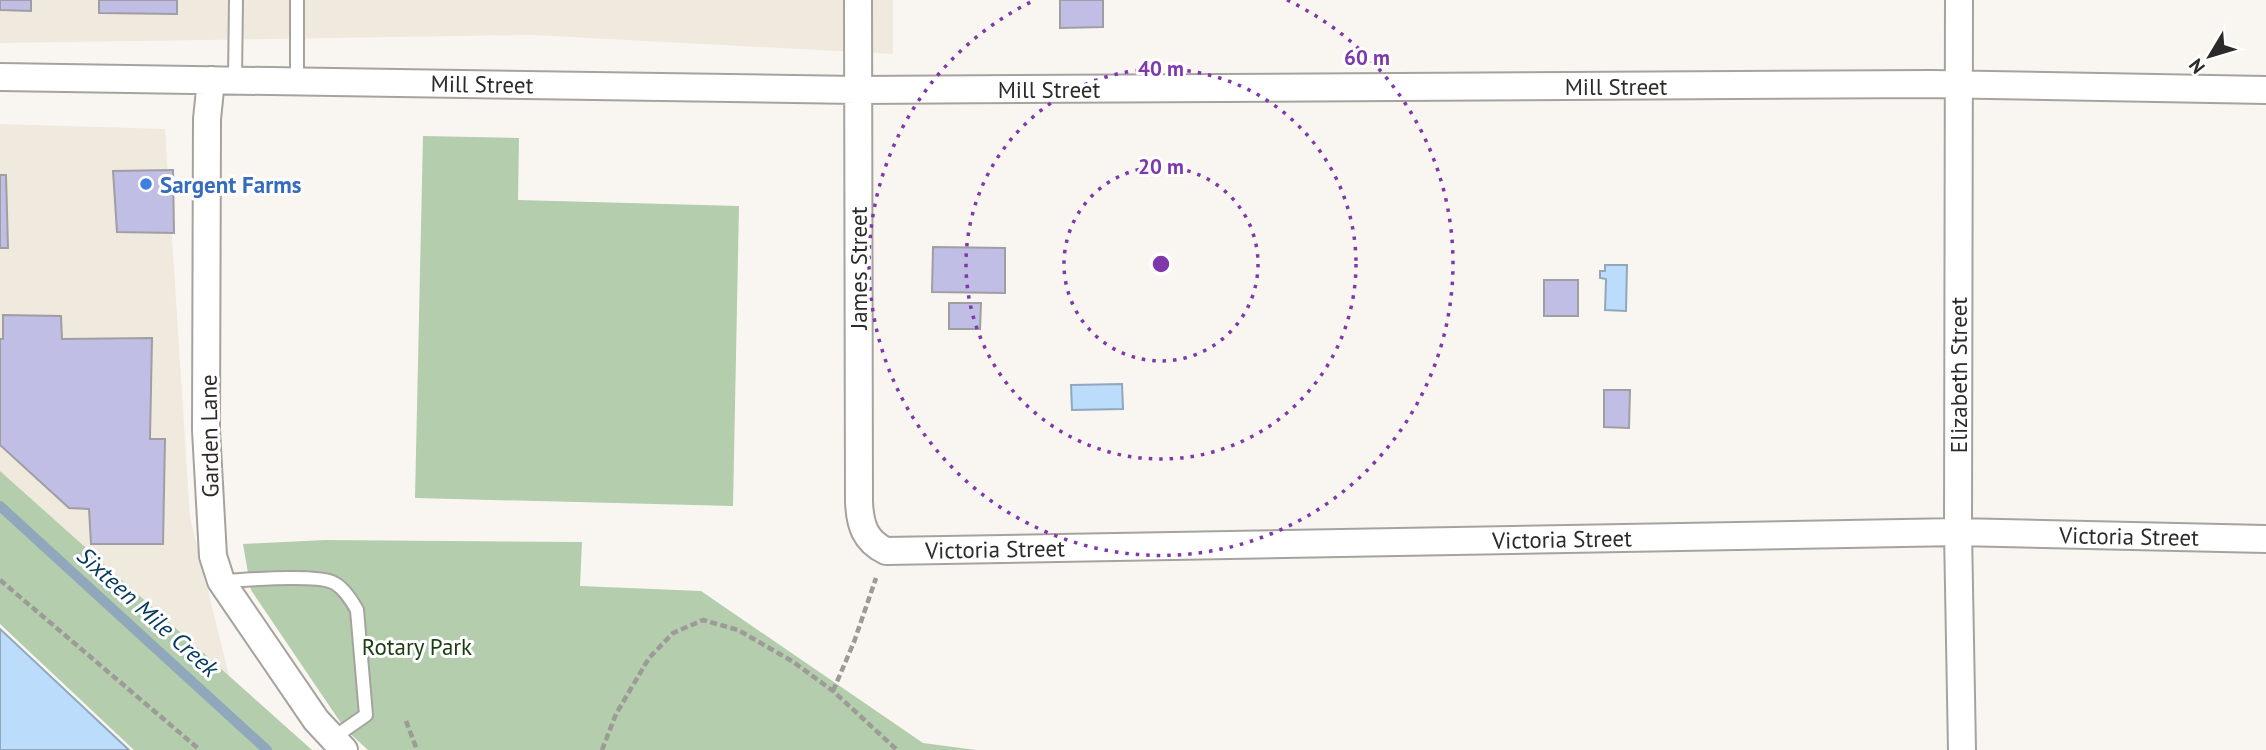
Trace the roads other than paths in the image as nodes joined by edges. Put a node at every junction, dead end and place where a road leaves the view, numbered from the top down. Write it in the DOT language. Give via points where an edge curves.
graph roads {
  1 [pos="236,0"];
  2 [pos="297,0"];
  3 [pos="858,0"];
  4 [pos="1959,0"];
  5 [pos="0,77"];
  6 [pos="223,80"];
  7 [pos="298,81"];
  8 [pos="1957,85"];
  9 [pos="857,90"];
  10 [pos="2266,90"];
  11 [pos="1958,532"];
  12 [pos="865,534"];
  13 [pos="2266,539"];
  14 [pos="221,581"];
  15 [pos="338,744"];
  16 [pos="1962,750"];
  1 -- 6 [label="lane"];
  2 -- 7 [label="lane"];
  3 -- 9 [label="street, James Street"];
  4 -- 8 [label="street, Elizabeth Street"];
  5 -- 6 [label="street, Mill Street"];
  6 -- 7 [label="street, Mill Street"];
  6 -- 14 [label="street, Garden Lane" via="207,119 206,430 214,556"];
  7 -- 9 [label="street, Mill Street"];
  8 -- 9 [label="street, Mill Street"];
  8 -- 10 [label="street, Mill Street"];
  8 -- 11 [label="street, Elizabeth Street"];
  9 -- 12 [label="street, James Street" via="859,502"];
  11 -- 12 [label="street, Victoria Street" via="886,551"];
  11 -- 13 [label="street, Victoria Street"];
  11 -- 16 [label="street, Elizabeth Street"];
  14 -- 15 [label="street, Garden Lane" via="316,720"];
  14 -- 15 [label="lane" via="333,582 351,600 357,610 366,715"];
}
